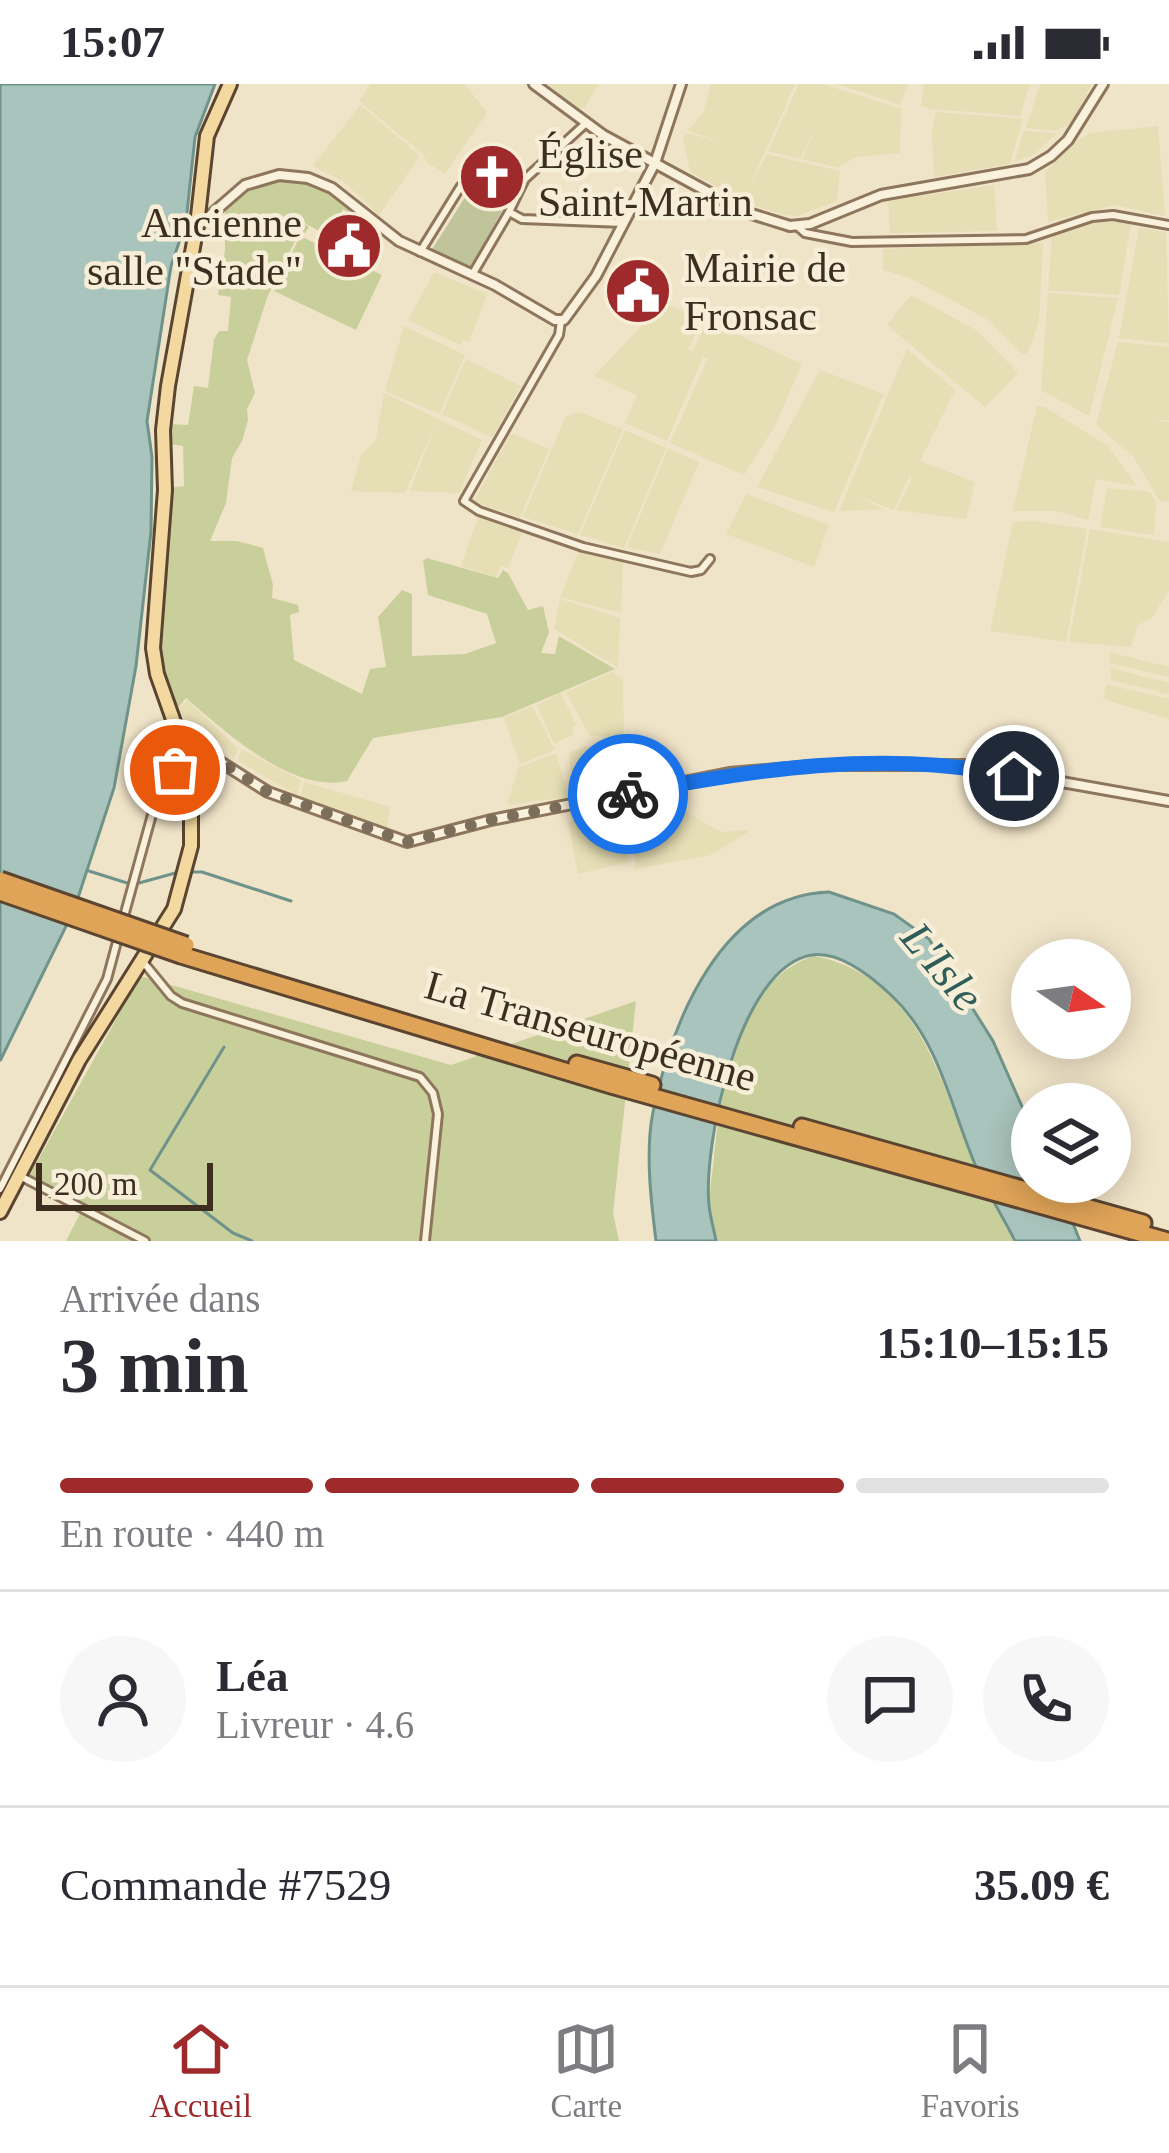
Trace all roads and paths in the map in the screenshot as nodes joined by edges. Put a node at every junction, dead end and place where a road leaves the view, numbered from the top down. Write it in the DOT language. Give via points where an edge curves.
graph roads {
  1 [pos="230,84"];
  2 [pos="534,84"];
  3 [pos="681,84"];
  4 [pos="1103,84"];
  5 [pos="585,124"];
  6 [pos="655,163"];
  7 [pos="461,186"];
  8 [pos="631,208"];
  9 [pos="509,212"];
  10 [pos="646,214"];
  11 [pos="623,224"];
  12 [pos="1169,225"];
  13 [pos="197,226"];
  14 [pos="797,226"];
  15 [pos="420,252"];
  16 [pos="472,275"];
  17 [pos="561,321"];
  18 [pos="710,559"];
  19 [pos="185,766"];
  20 [pos="1169,802"];
  21 [pos="0,880"];
  22 [pos="0,892"];
  23 [pos="184,950"];
  24 [pos="143,962"];
  25 [pos="20,1176"];
  26 [pos="0,1189"];
  27 [pos="0,1212"];
  28 [pos="1107,1219"];
  29 [pos="1169,1231"];
  30 [pos="145,1241"];
  31 [pos="425,1241"];
  32 [pos="1168,1241"];
  1 -- 13 [label="main road" via="207,136"];
  2 -- 5 [label="street"];
  3 -- 6 [label="street"];
  4 -- 14 [label="street" via="1068,140 1029,169 881,195"];
  5 -- 6 [label="street"];
  5 -- 9 [label="street" via="525,179"];
  6 -- 8 [label="street"];
  6 -- 14 [label="street" via="756,217"];
  7 -- 15 [label="street"];
  8 -- 10 [label="street"];
  8 -- 11 [label="street"];
  9 -- 11 [label="street"];
  9 -- 16 [label="street"];
  11 -- 17 [label="street"];
  12 -- 14 [label="street" via="1113,214 1026,239 852,242"];
  13 -- 15 [label="street" via="245,185 294,175 332,188"];
  13 -- 19 [label="main road" via="164,409 152,648"];
  15 -- 16 [label="street"];
  16 -- 17 [label="street"];
  17 -- 18 [label="street" via="464,501 631,560 691,572"];
  19 -- 20 [label="street" via="215,758 268,792 407,842 729,773 808,765 946,764"];
  19 -- 24 [label="main road" via="191,846 182,888"];
  19 -- 26 [label="street" via="160,790 107,979"];
  21 -- 23 [label="highway, La Transeuropéenne, bridge"];
  22 -- 23 [label="highway, La Transeuropéenne, bridge"];
  23 -- 28 [label="highway, La Transeuropéenne"];
  24 -- 25 [label="main road" via="67,1082"];
  24 -- 31 [label="street" via="182,1004 420,1076 438,1114"];
  25 -- 27 [label="main road"];
  25 -- 30 [label="street"];
  28 -- 29 [label="highway, La Transeuropéenne"];
  28 -- 32 [label="highway, La Transeuropéenne"];
}
